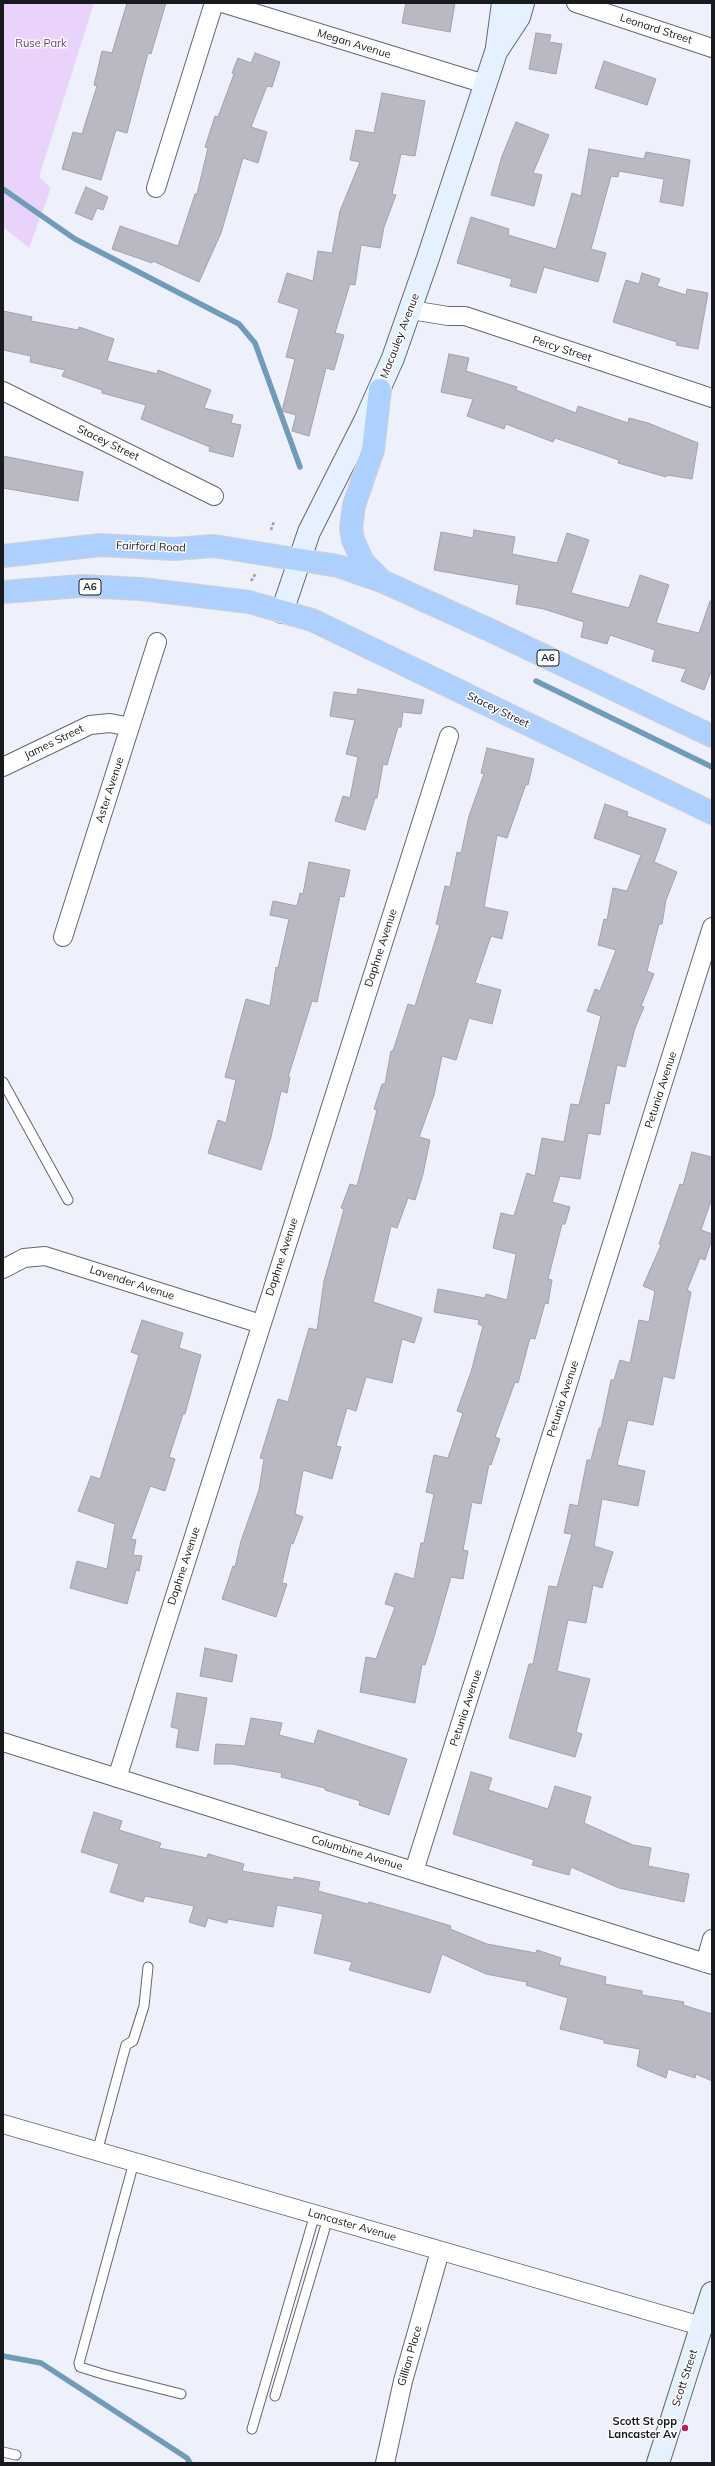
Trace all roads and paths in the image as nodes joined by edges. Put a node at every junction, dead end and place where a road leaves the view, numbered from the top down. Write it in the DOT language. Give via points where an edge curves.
graph roads {
  1 [pos="214,3"];
  2 [pos="222,3"];
  3 [pos="503,3"];
  4 [pos="523,3"];
  5 [pos="576,3"];
  6 [pos="712,48"];
  7 [pos="496,52"];
  8 [pos="485,84"];
  9 [pos="156,188"];
  10 [pos="411,310"];
  11 [pos="380,390"];
  12 [pos="3,391"];
  13 [pos="712,398"];
  14 [pos="214,496"];
  15 [pos="274,521"];
  16 [pos="271,530"];
  17 [pos="3,556"];
  18 [pos="298,560"];
  19 [pos="384,582"];
  20 [pos="3,592"];
  21 [pos="282,612"];
  22 [pos="156,642"];
  23 [pos="130,727"];
  24 [pos="449,736"];
  25 [pos="712,736"];
  26 [pos="3,767"];
  27 [pos="712,813"];
  28 [pos="712,927"];
  29 [pos="64,937"];
  30 [pos="3,1082"];
  31 [pos="68,1200"];
  32 [pos="3,1269"];
  33 [pos="261,1324"];
  34 [pos="3,1742"];
  35 [pos="117,1778"];
  36 [pos="414,1871"];
  37 [pos="712,1939"];
  38 [pos="708,1964"];
  39 [pos="148,1966"];
  40 [pos="3,2125"];
  41 [pos="97,2152"];
  42 [pos="134,2162"];
  43 [pos="321,2216"];
  44 [pos="440,2251"];
  45 [pos="712,2293"];
  46 [pos="702,2326"];
  47 [pos="181,2394"];
  48 [pos="275,2396"];
  49 [pos="252,2429"];
  50 [pos="3,2452"];
  51 [pos="16,2455"];
  52 [pos="384,2463"];
  53 [pos="658,2463"];
  1 -- 9 [label="street"];
  2 -- 8 [label="street, Megan Avenue"];
  3 -- 7 [label="main road, Macauley Avenue"];
  4 -- 7 [label="main road, Macauley Avenue" via="518,17"];
  5 -- 6 [label="street, Leonard Street"];
  7 -- 8 [label="main road, Macauley Avenue"];
  8 -- 10 [label="main road, Macauley Avenue"];
  10 -- 11 [label="main road, Macauley Avenue"];
  10 -- 13 [label="street, Percy Street" via="465,316"];
  11 -- 18 [label="main road, Macauley Avenue" via="309,532"];
  11 -- 19 [label="highway" via="373,450 354,505 351,528 353,540 363,562"];
  12 -- 14 [label="street, Stacey Street"];
  15 -- 16 [label="path"];
  17 -- 18 [label="highway, Fairford Road / A6" via="100,545 174,549 214,546"];
  18 -- 19 [label="highway, A6" via="338,566"];
  18 -- 21 [label="main road, Macauley Avenue"];
  19 -- 25 [label="highway, A6"];
  20 -- 21 [label="highway, A6" via="81,586 135,589 248,602"];
  21 -- 27 [label="highway, Stacey Street / A6" via="333,629"];
  22 -- 23 [label="street, Aster Avenue"];
  23 -- 26 [label="street, James Street" via="110,723 90,725"];
  23 -- 29 [label="street, Aster Avenue"];
  24 -- 33 [label="street, Daphne Avenue"];
  28 -- 36 [label="street, Petunia Avenue"];
  30 -- 31 [label="lane"];
  32 -- 33 [label="street, Lavender Avenue" via="24,1258 49,1257"];
  33 -- 35 [label="street, Daphne Avenue"];
  34 -- 35 [label="street, Columbine Avenue"];
  35 -- 36 [label="street, Columbine Avenue"];
  36 -- 38 [label="street, Columbine Avenue"];
  37 -- 38 [label="street"];
  39 -- 41 [label="lane" via="144,2006 133,2041 126,2045"];
  40 -- 41 [label="street, Lancaster Avenue"];
  41 -- 42 [label="street, Lancaster Avenue"];
  42 -- 43 [label="street, Lancaster Avenue"];
  42 -- 47 [label="lane" via="79,2363 80,2367 106,2375"];
  43 -- 44 [label="street, Lancaster Avenue"];
  43 -- 48 [label="lane"];
  43 -- 49 [label="lane"];
  44 -- 46 [label="street, Lancaster Avenue"];
  44 -- 52 [label="street, Gillian Place" via="403,2380"];
  45 -- 46 [label="main road, Scott Street"];
  46 -- 53 [label="main road, Scott Street"];
  50 -- 51 [label="lane"];
}
